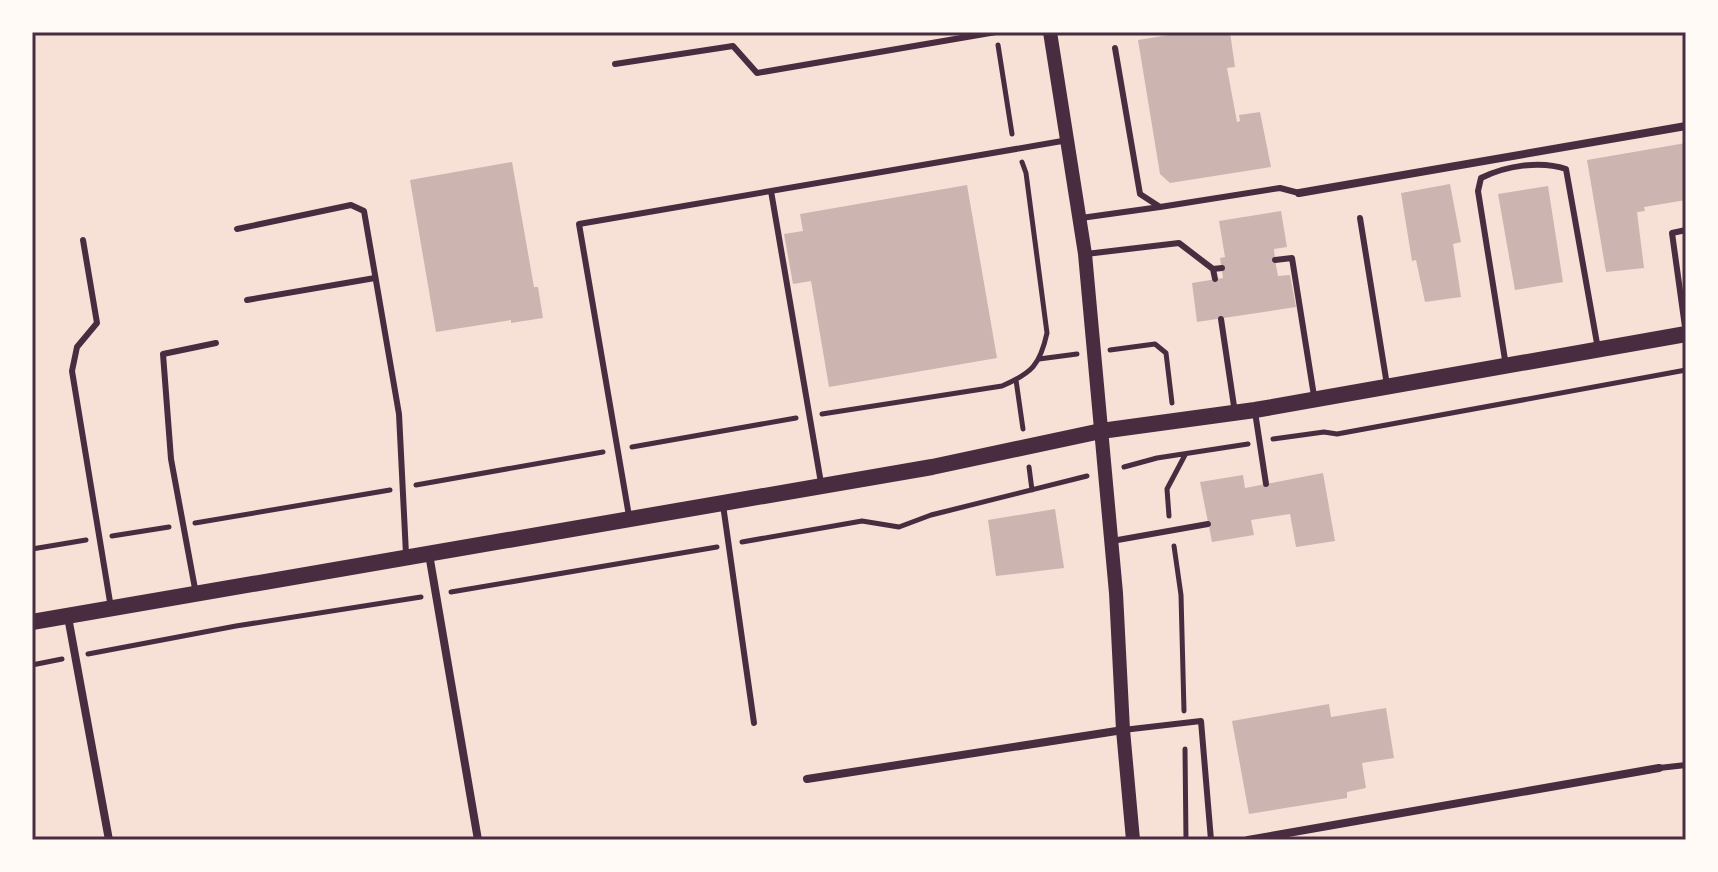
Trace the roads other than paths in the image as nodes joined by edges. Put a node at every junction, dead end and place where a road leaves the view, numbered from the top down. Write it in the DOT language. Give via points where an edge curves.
graph roads {
  1 [pos="996,32"];
  2 [pos="1050,32"];
  3 [pos="1115,48"];
  4 [pos="615,64"];
  5 [pos="1686,126"];
  6 [pos="1068,140"];
  7 [pos="771,191"];
  8 [pos="1299,193"];
  9 [pos="1160,207"];
  10 [pos="1080,218"];
  11 [pos="1360,218"];
  12 [pos="237,229"];
  13 [pos="1686,230"];
  14 [pos="83,240"];
  15 [pos="1085,254"];
  16 [pos="1275,260"];
  17 [pos="1222,268"];
  18 [pos="1213,269"];
  19 [pos="375,278"];
  20 [pos="1215,279"];
  21 [pos="247,300"];
  22 [pos="1221,319"];
  23 [pos="1686,334"];
  24 [pos="216,343"];
  25 [pos="1598,350"];
  26 [pos="1506,366"];
  27 [pos="1387,387"];
  28 [pos="1315,400"];
  29 [pos="1255,410"];
  30 [pos="1235,413"];
  31 [pos="1101,431"];
  32 [pos="1266,484"];
  33 [pos="822,486"];
  34 [pos="723,503"];
  35 [pos="629,519"];
  36 [pos="1208,524"];
  37 [pos="1112,541"];
  38 [pos="429,554"];
  39 [pos="406,558"];
  40 [pos="196,594"];
  41 [pos="111,608"];
  42 [pos="67,616"];
  43 [pos="32,622"];
  44 [pos="754,723"];
  45 [pos="1123,730"];
  46 [pos="1686,765"];
  47 [pos="1659,768"];
  48 [pos="807,779"];
  49 [pos="109,840"];
  50 [pos="478,840"];
  51 [pos="1133,840"];
  52 [pos="1211,840"];
  53 [pos="1248,840"];
  1 -- 4 [label="lane" via="757,73 733,46"];
  2 -- 6 [label="street"];
  3 -- 9 [label="lane" via="1140,194"];
  5 -- 8 [label="street"];
  6 -- 7 [label="lane"];
  6 -- 10 [label="street"];
  7 -- 33 [label="lane"];
  7 -- 35 [label="lane" via="579,224"];
  8 -- 9 [label="lane" via="1280,188"];
  9 -- 10 [label="lane"];
  10 -- 15 [label="street"];
  11 -- 27 [label="lane"];
  12 -- 19 [label="lane" via="351,205 364,211"];
  13 -- 23 [label="lane" via="1672,233"];
  14 -- 41 [label="lane" via="97,323 77,347 72,371"];
  15 -- 18 [label="lane" via="1179,243"];
  15 -- 31 [label="street"];
  16 -- 28 [label="lane" via="1292,258"];
  17 -- 18 [label="lane"];
  18 -- 20 [label="lane"];
  19 -- 21 [label="lane"];
  19 -- 39 [label="lane" via="399,414"];
  22 -- 30 [label="lane"];
  23 -- 25 [label="main road"];
  24 -- 40 [label="lane" via="163,354 171,459"];
  25 -- 26 [label="main road"];
  25 -- 26 [label="lane" via="1566,169 1545,163 1492,172 1481,178 1478,191"];
  26 -- 27 [label="main road"];
  27 -- 28 [label="main road"];
  28 -- 29 [label="main road"];
  29 -- 30 [label="main road"];
  29 -- 32 [label="lane"];
  30 -- 31 [label="main road"];
  31 -- 33 [label="main road"];
  31 -- 37 [label="street"];
  33 -- 34 [label="main road"];
  34 -- 35 [label="main road"];
  34 -- 44 [label="lane"];
  35 -- 38 [label="main road"];
  36 -- 37 [label="lane"];
  37 -- 45 [label="street"];
  38 -- 39 [label="main road"];
  38 -- 50 [label="street"];
  39 -- 40 [label="main road"];
  40 -- 41 [label="main road"];
  41 -- 42 [label="main road"];
  42 -- 43 [label="main road"];
  42 -- 49 [label="street"];
  45 -- 48 [label="street"];
  45 -- 51 [label="street"];
  45 -- 52 [label="lane" via="1201,721"];
  46 -- 47 [label="lane"];
  47 -- 53 [label="street"];
}
